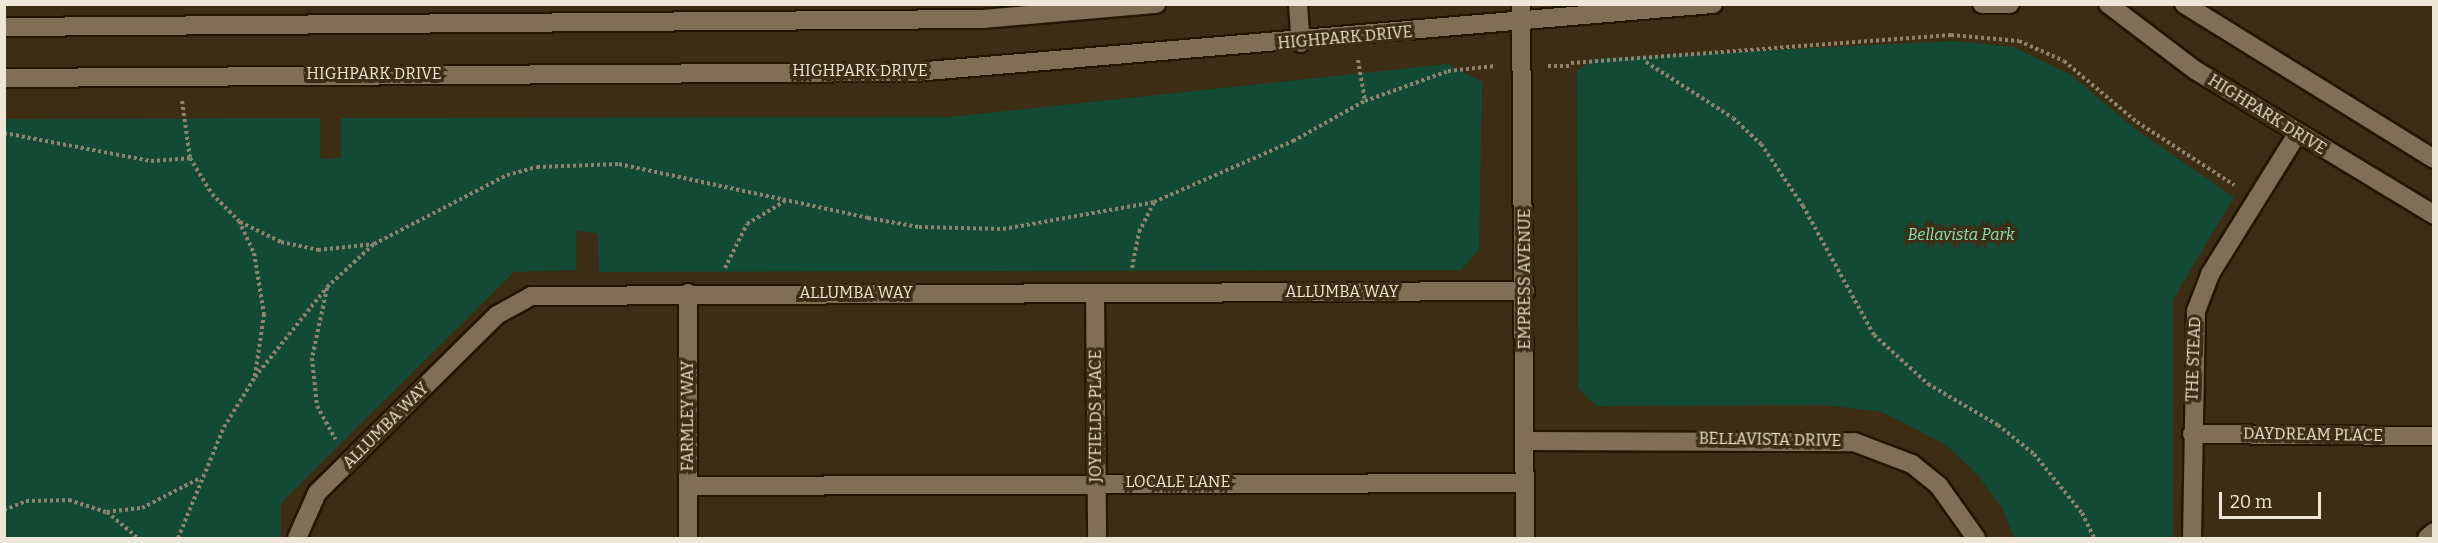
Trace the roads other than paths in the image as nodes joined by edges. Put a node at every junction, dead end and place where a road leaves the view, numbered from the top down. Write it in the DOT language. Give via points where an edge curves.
graph roads {
  1 [pos="1155,4"];
  2 [pos="1298,4"];
  3 [pos="1713,4"];
  4 [pos="1982,4"];
  5 [pos="2010,4"];
  6 [pos="2108,4"];
  7 [pos="2184,4"];
  8 [pos="1521,12"];
  9 [pos="4,27"];
  10 [pos="1301,43"];
  11 [pos="4,78"];
  12 [pos="2296,134"];
  13 [pos="2433,159"];
  14 [pos="2433,215"];
  15 [pos="1525,291"];
  16 [pos="688,293"];
  17 [pos="1095,293"];
  18 [pos="2192,434"];
  19 [pos="2433,436"];
  20 [pos="1525,441"];
  21 [pos="1096,482"];
  22 [pos="1525,483"];
  23 [pos="688,486"];
  24 [pos="2433,532"];
  25 [pos="297,538"];
  26 [pos="688,538"];
  27 [pos="1097,538"];
  28 [pos="1525,538"];
  29 [pos="1976,538"];
  30 [pos="2192,538"];
  31 [pos="2427,538"];
  1 -- 9 [label="street" via="971,19"];
  2 -- 10 [label="street"];
  3 -- 8 [label="street, HIGHPARK DRIVE"];
  4 -- 5 [label="street"];
  6 -- 12 [label="street, HIGHPARK DRIVE" via="2195,70"];
  7 -- 13 [label="street"];
  8 -- 10 [label="street, HIGHPARK DRIVE"];
  8 -- 15 [label="street, EMPRESS AVENUE"];
  10 -- 11 [label="street, HIGHPARK DRIVE" via="915,72"];
  12 -- 14 [label="street, HIGHPARK DRIVE"];
  12 -- 18 [label="street, THE STEAD" via="2210,274 2196,311"];
  15 -- 17 [label="street, ALLUMBA WAY"];
  15 -- 20 [label="street, EMPRESS AVENUE"];
  16 -- 17 [label="street, ALLUMBA WAY"];
  16 -- 23 [label="street, FARMLEY WAY"];
  16 -- 25 [label="street, ALLUMBA WAY" via="549,294 517,300 308,505"];
  17 -- 21 [label="street, JOYFIELDS PLACE"];
  18 -- 19 [label="street, DAYDREAM PLACE"];
  18 -- 30 [label="street, THE STEAD"];
  20 -- 22 [label="street, EMPRESS AVENUE"];
  20 -- 29 [label="street, BELLAVISTA DRIVE" via="1854,442 1912,464 1939,486"];
  21 -- 22 [label="street, LOCALE LANE"];
  21 -- 23 [label="street, LOCALE LANE"];
  21 -- 27 [label="street, JOYFIELDS PLACE"];
  22 -- 28 [label="street, EMPRESS AVENUE"];
  23 -- 26 [label="street, FARMLEY WAY"];
  24 -- 31 [label="street"];
}
